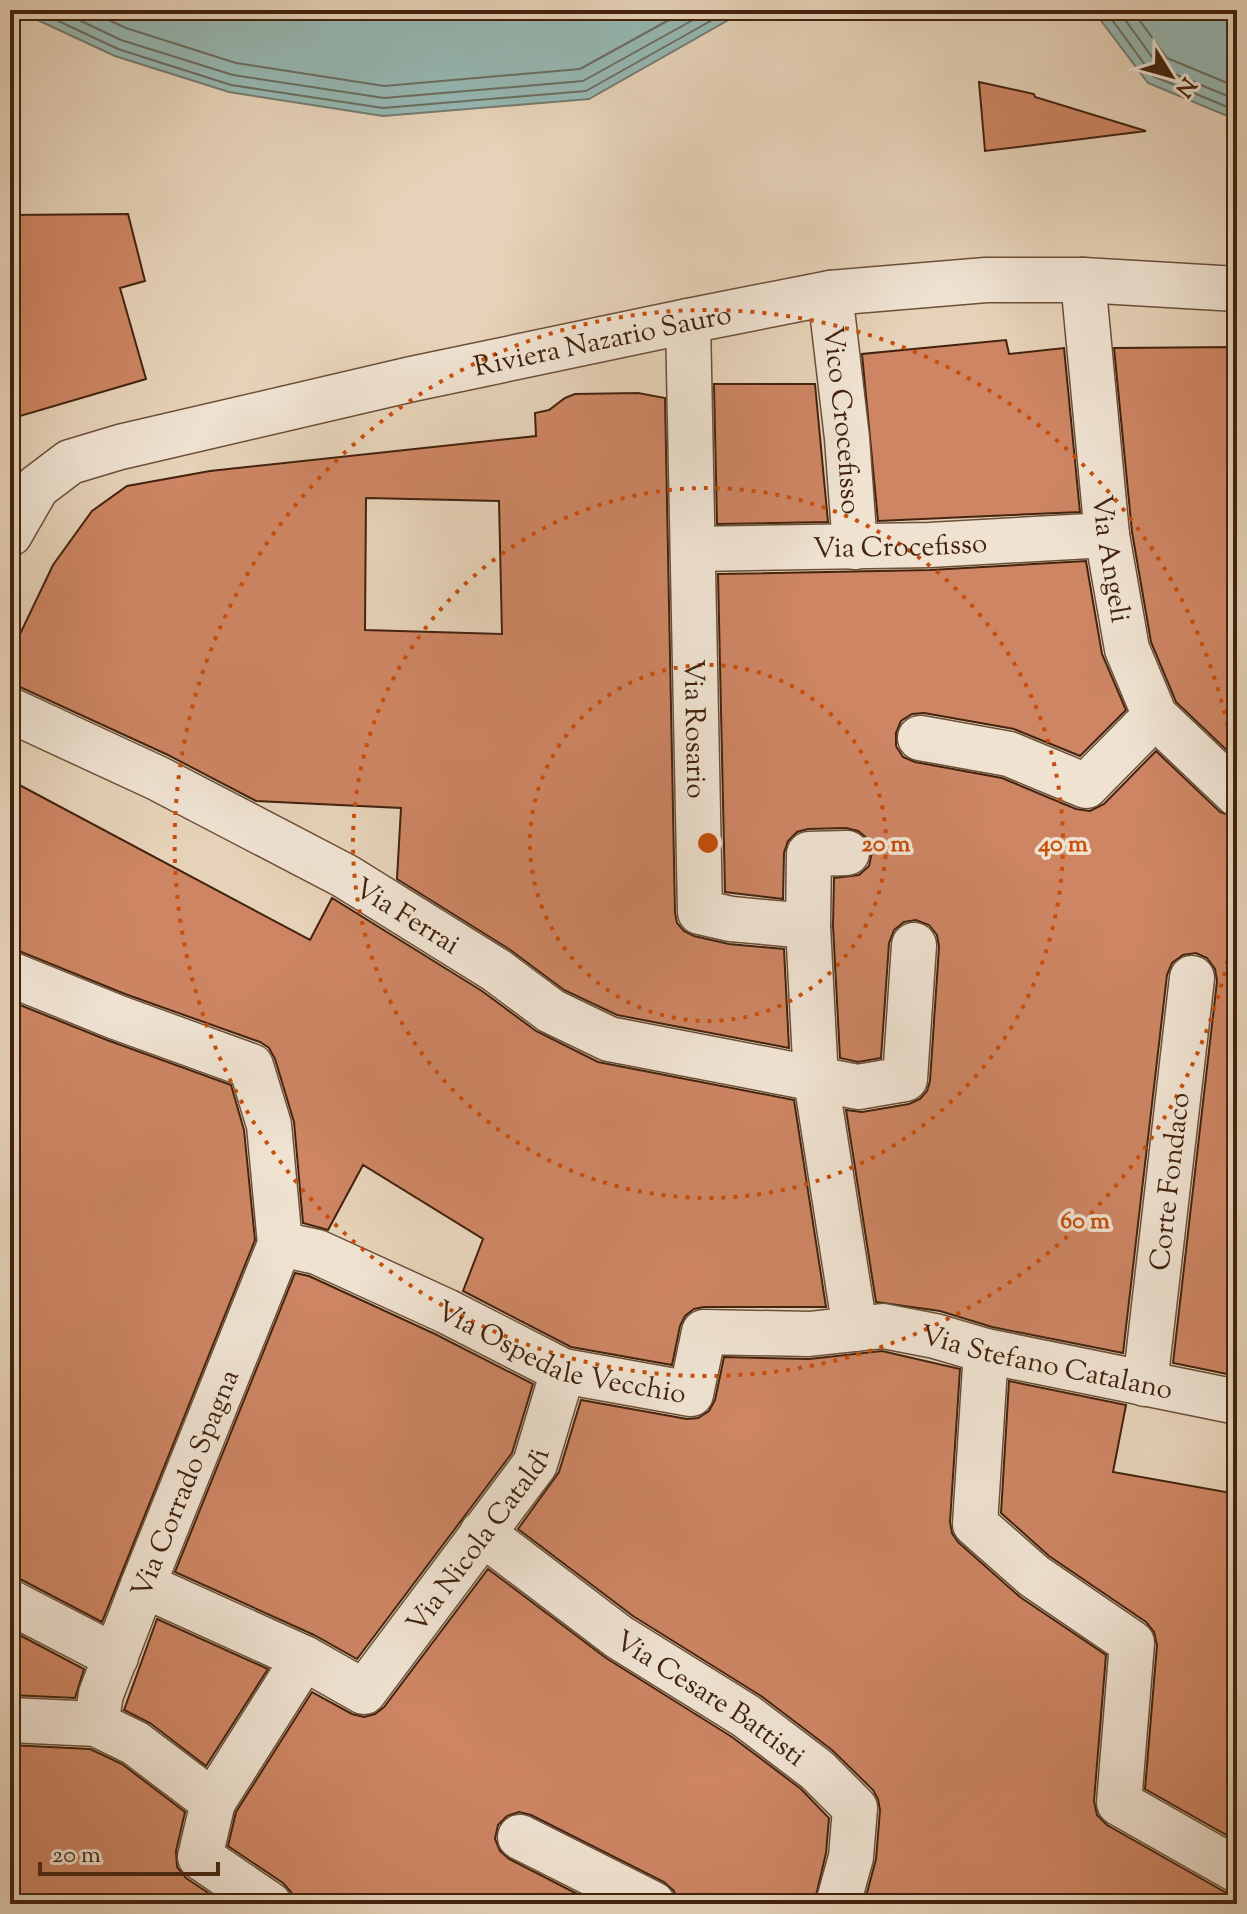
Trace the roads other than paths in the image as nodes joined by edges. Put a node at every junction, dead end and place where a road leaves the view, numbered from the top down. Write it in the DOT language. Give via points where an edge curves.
graph roads {
  1 [pos="1083,280"];
  2 [pos="1237,289"];
  3 [pos="830,293"];
  4 [pos="688,321"];
  5 [pos="10,534"];
  6 [pos="1107,535"];
  7 [pos="855,547"];
  8 [pos="694,549"];
  9 [pos="10,710"];
  10 [pos="1155,716"];
  11 [pos="920,738"];
  12 [pos="1237,794"];
  13 [pos="847,853"];
  14 [pos="808,926"];
  15 [pos="914,945"];
  16 [pos="10,974"];
  17 [pos="1192,978"];
  18 [pos="816,1080"];
  19 [pos="280,1244"];
  20 [pos="855,1329"];
  21 [pos="986,1351"];
  22 [pos="563,1371"];
  23 [pos="1145,1384"];
  24 [pos="1237,1402"];
  25 [pos="482,1533"];
  26 [pos="143,1585"];
  27 [pos="10,1602"];
  28 [pos="116,1657"];
  29 [pos="304,1658"];
  30 [pos="10,1720"];
  31 [pos="96,1724"];
  32 [pos="213,1802"];
  33 [pos="520,1837"];
  34 [pos="1237,1870"];
  35 [pos="269,1904"];
  36 [pos="653,1904"];
  37 [pos="838,1904"];
  1 -- 2 [label="street, Riviera Nazario Sauro"];
  1 -- 3 [label="street, Riviera Nazario Sauro" via="986,280"];
  1 -- 6 [label="street, Via Angeli"];
  3 -- 4 [label="street, Riviera Nazario Sauro"];
  3 -- 7 [label="street, Vico Crocefisso"];
  4 -- 5 [label="street, Riviera Nazario Sauro" via="412,379 70,462 37,487"];
  4 -- 8 [label="street, Via Rosario"];
  6 -- 7 [label="street, Via Crocefisso"];
  6 -- 10 [label="street, Via Angeli" via="1127,649"];
  7 -- 8 [label="street, Via Crocefisso"];
  8 -- 14 [label="street, Via Rosario" via="700,912"];
  9 -- 18 [label="street, Via Ferrai" via="157,778 345,876 496,970 551,1011 609,1039"];
  10 -- 11 [label="street" via="1086,786 1009,754"];
  10 -- 12 [label="street, Via Angeli"];
  13 -- 14 [label="street" via="809,854"];
  14 -- 18 [label="street"];
  15 -- 18 [label="street, Via Ferrai" via="905,1079 858,1087"];
  16 -- 19 [label="street" via="251,1066 269,1125"];
  17 -- 23 [label="street, Corte Fondaco"];
  18 -- 20 [label="street"];
  19 -- 22 [label="street, Via Ospedale Vecchio" via="317,1252"];
  19 -- 26 [label="street, Via Corrado Spagna"];
  20 -- 21 [label="street, Via Stefano Catalano" via="883,1326"];
  20 -- 22 [label="street, Via Ospedale Vecchio" via="809,1334 704,1332 691,1394"];
  21 -- 23 [label="street, Via Stefano Catalano"];
  21 -- 34 [label="street" via="975,1524 1034,1576 1132,1643 1119,1803"];
  22 -- 25 [label="street, Via Nicola Cataldi" via="535,1464"];
  23 -- 24 [label="street, Via Stefano Catalano"];
  25 -- 29 [label="street, Via Nicola Cataldi" via="364,1692"];
  25 -- 37 [label="street, Via Cesare Battisti" via="619,1637 746,1716 817,1770 855,1808 851,1857"];
  26 -- 28 [label="street, Via Corrado Spagna"];
  26 -- 29 [label="street"];
  27 -- 28 [label="street"];
  28 -- 31 [label="street, Via Corrado Spagna"];
  29 -- 32 [label="street"];
  30 -- 31 [label="street"];
  31 -- 32 [label="street" via="135,1743"];
  32 -- 35 [label="street" via="200,1857"];
  33 -- 36 [label="street"];
}
